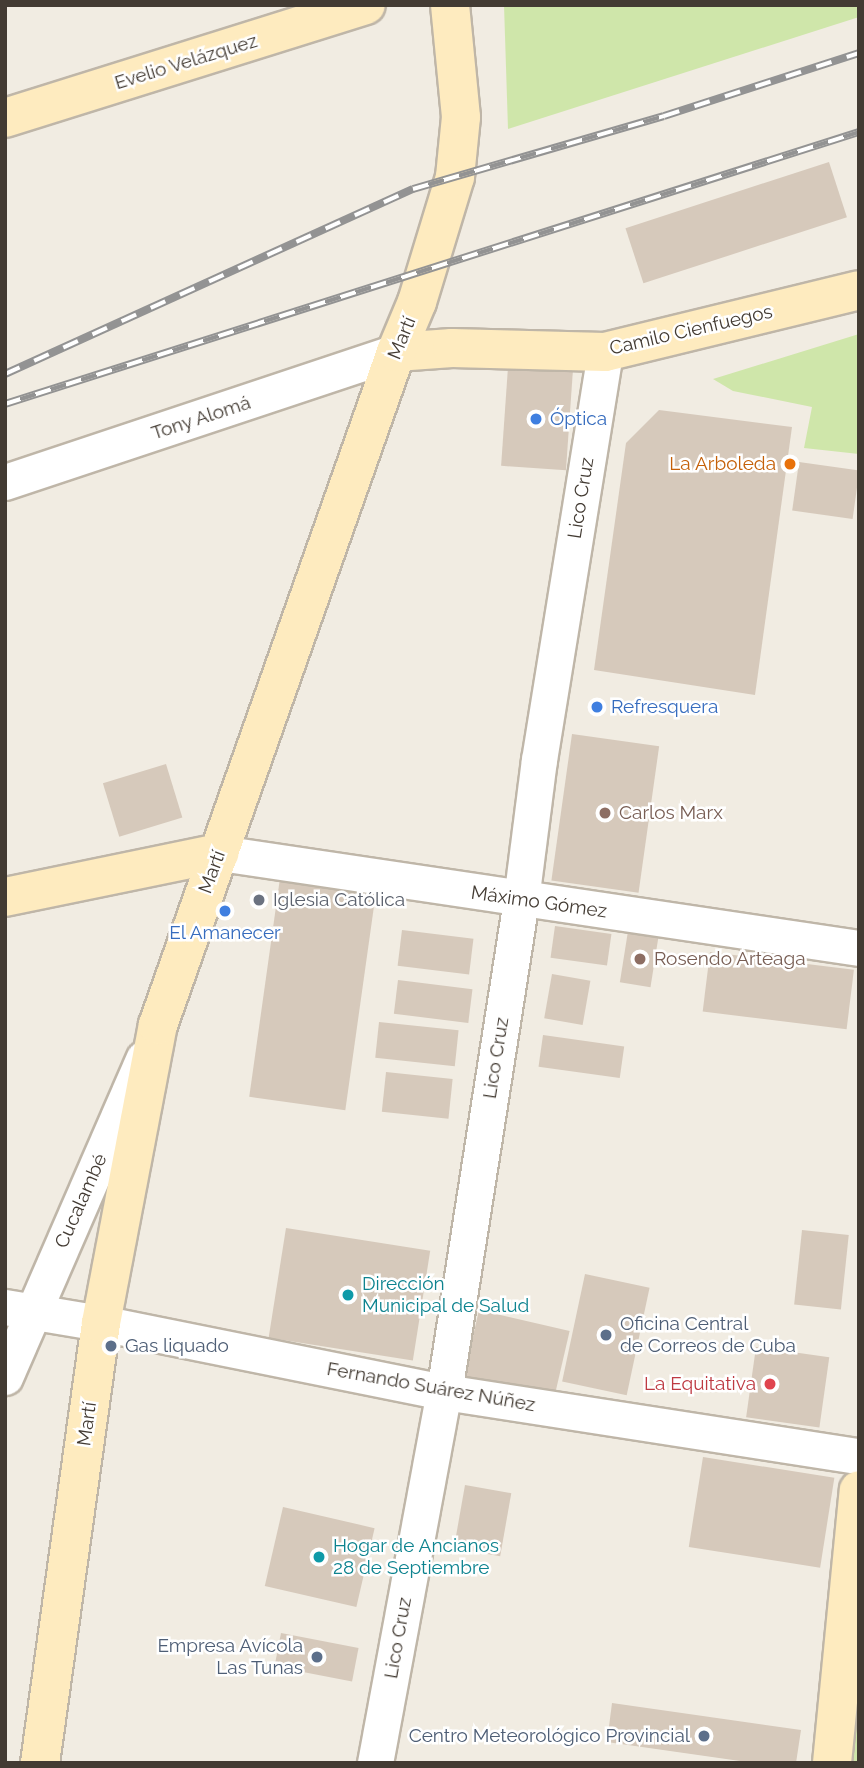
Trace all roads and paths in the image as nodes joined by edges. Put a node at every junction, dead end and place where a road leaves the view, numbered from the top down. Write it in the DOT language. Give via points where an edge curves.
graph roads {
  1 [pos="366,5"];
  2 [pos="450,5"];
  3 [pos="5,118"];
  4 [pos="859,290"];
  5 [pos="396,352"];
  6 [pos="605,352"];
  7 [pos="5,482"];
  8 [pos="219,852"];
  9 [pos="5,897"];
  10 [pos="522,900"];
  11 [pos="859,948"];
  12 [pos="158,1025"];
  13 [pos="19,1309"];
  14 [pos="101,1323"];
  15 [pos="5,1377"];
  16 [pos="444,1392"];
  17 [pos="859,1456"];
  18 [pos="859,1490"];
  19 [pos="40,1763"];
  20 [pos="375,1763"];
  21 [pos="832,1763"];
  1 -- 3 [label="main road, Evelio Velázquez"];
  2 -- 5 [label="main road, Martí" via="461,117 455,177 417,302"];
  4 -- 6 [label="main road, Camilo Cienfuegos"];
  5 -- 6 [label="main road, Camilo Cienfuegos" via="452,348"];
  5 -- 7 [label="street, Tony Alomá"];
  5 -- 8 [label="main road, Martí"];
  6 -- 10 [label="street, Lico Cruz" via="539,760"];
  8 -- 9 [label="main road"];
  8 -- 10 [label="street, Máximo Gómez"];
  8 -- 12 [label="main road, Martí"];
  10 -- 11 [label="street, Máximo Gómez"];
  10 -- 16 [label="street, Lico Cruz"];
  12 -- 13 [label="street, Cucalambé"];
  12 -- 14 [label="main road, Martí"];
  13 -- 14 [label="street, Fernando Suárez Núñez"];
  13 -- 15 [label="street, Cucalambé"];
  14 -- 16 [label="street, Fernando Suárez Núñez"];
  14 -- 19 [label="main road, Martí"];
  16 -- 17 [label="street, Fernando Suárez Núñez"];
  16 -- 20 [label="street, Lico Cruz"];
  18 -- 21 [label="main road"];
}
